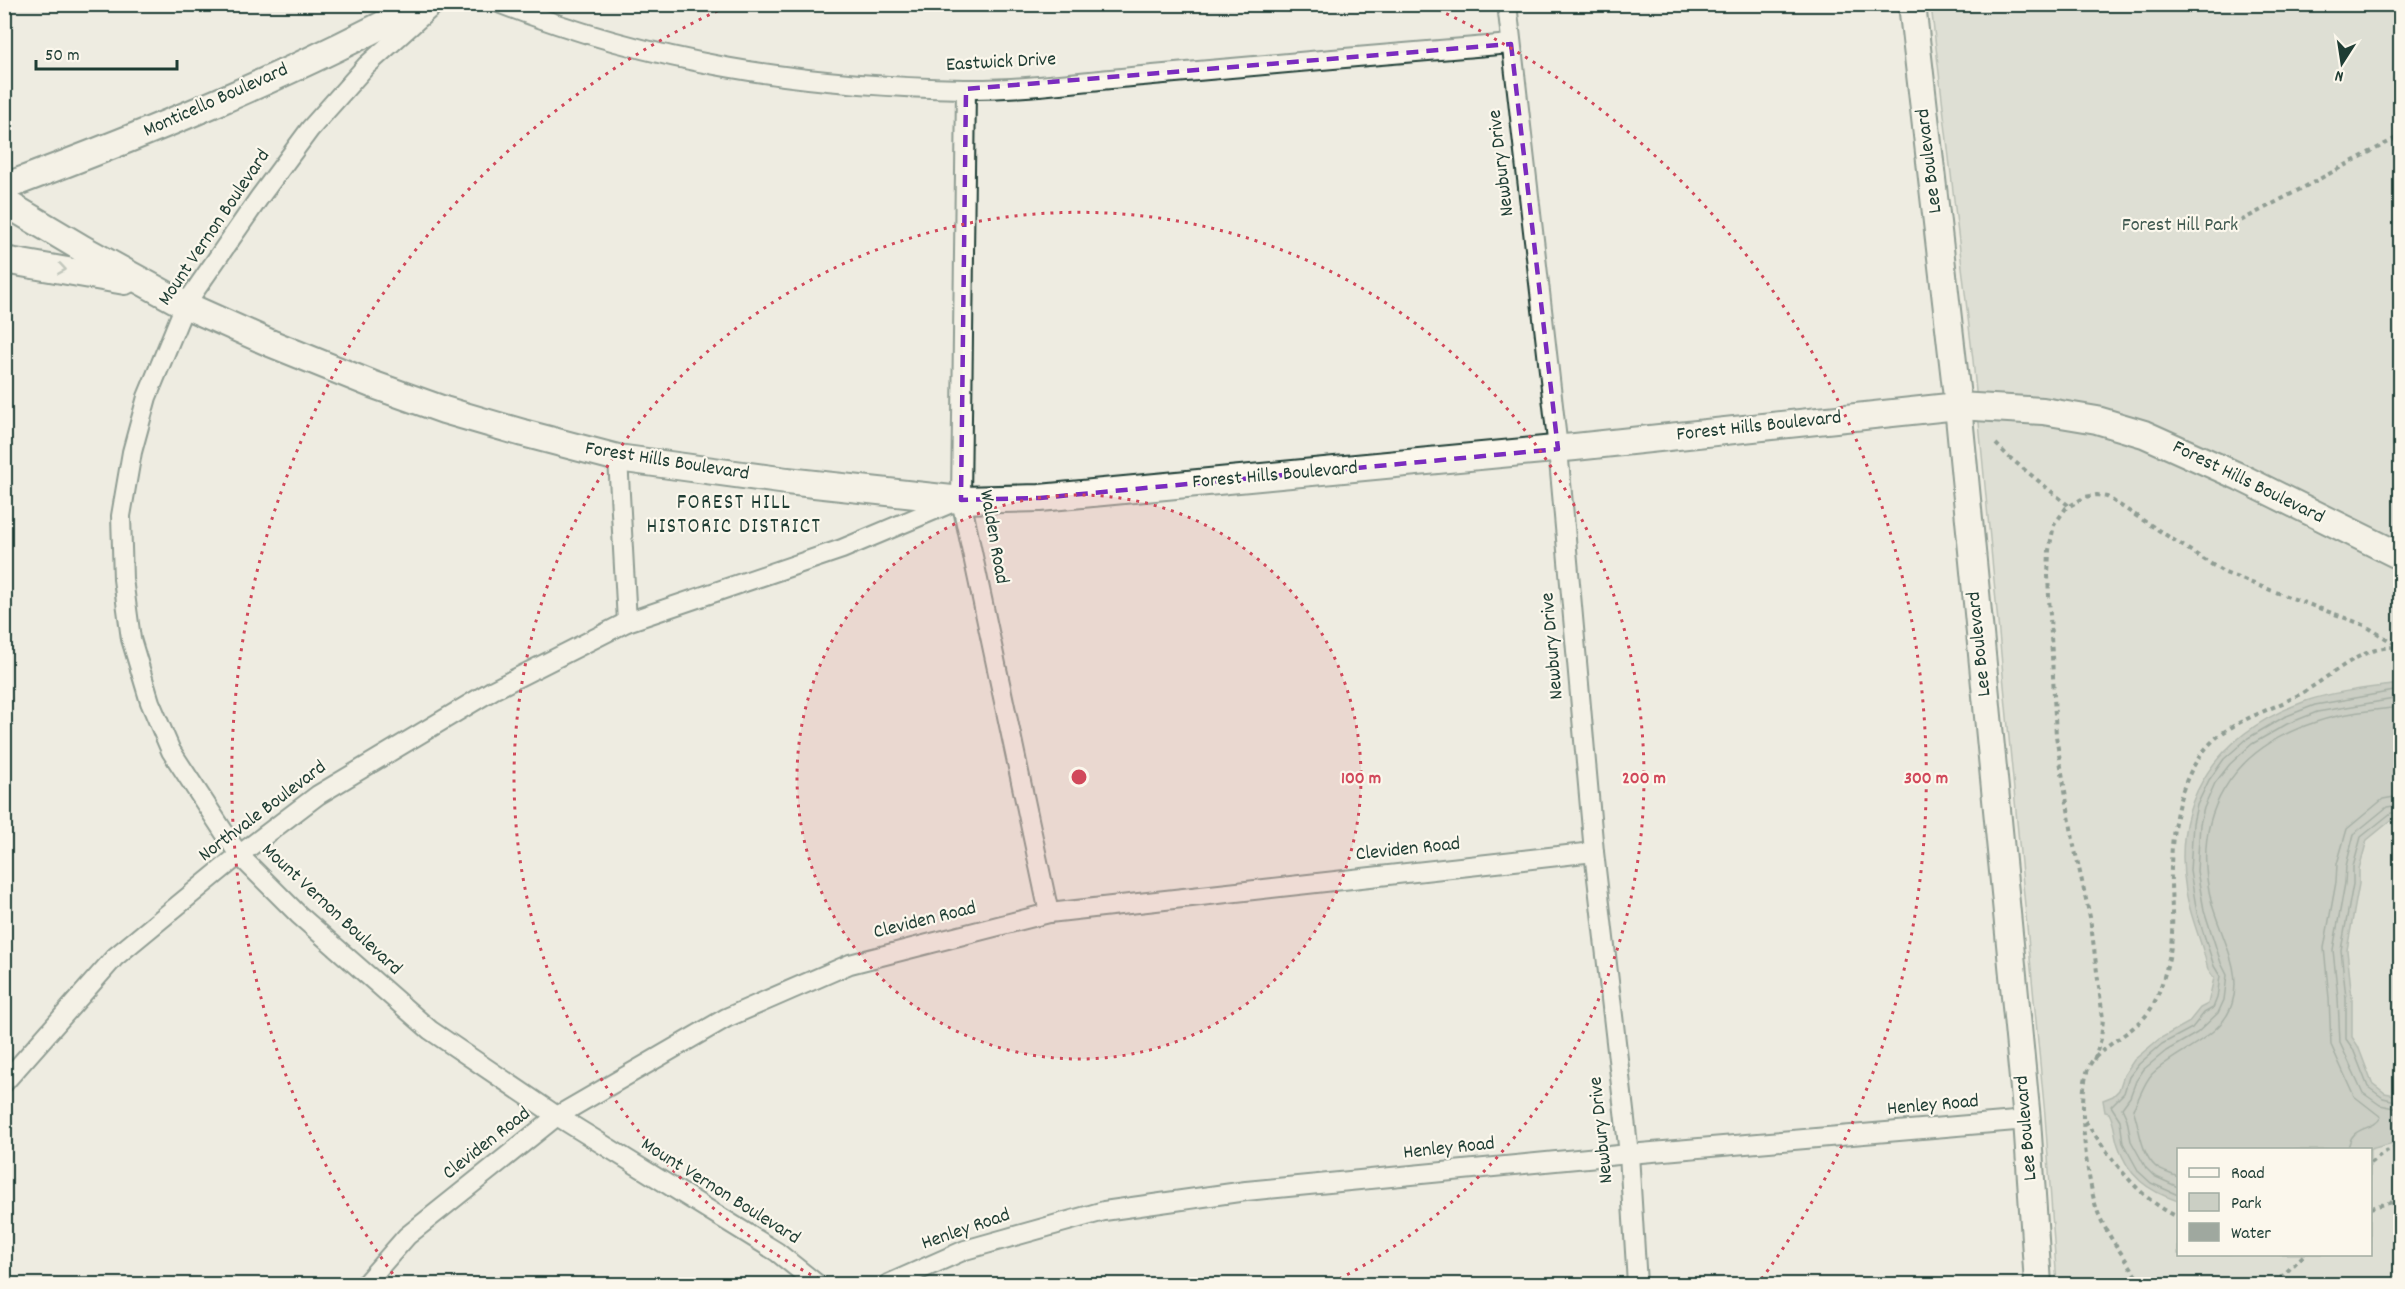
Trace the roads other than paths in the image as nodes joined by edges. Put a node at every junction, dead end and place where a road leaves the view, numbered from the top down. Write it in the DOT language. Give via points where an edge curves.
graph roads {
  1 [pos="422,4"];
  2 [pos="435,4"];
  3 [pos="501,4"];
  4 [pos="1507,4"];
  5 [pos="1912,4"];
  6 [pos="1511,44"];
  7 [pos="966,89"];
  8 [pos="4,187"];
  9 [pos="4,202"];
  10 [pos="4,260"];
  11 [pos="151,286"];
  12 [pos="185,305"];
  13 [pos="1958,406"];
  14 [pos="1558,448"];
  15 [pos="618,458"];
  16 [pos="961,500"];
  17 [pos="2400,556"];
  18 [pos="627,622"];
  19 [pos="1594,852"];
  20 [pos="239,855"];
  21 [pos="1049,913"];
  22 [pos="6,1078"];
  23 [pos="557,1116"];
  24 [pos="2027,1120"];
  25 [pos="1629,1154"];
  26 [pos="365,1284"];
  27 [pos="817,1284"];
  28 [pos="888,1284"];
  29 [pos="1637,1284"];
  30 [pos="2038,1284"];
  1 -- 8 [label="street, Monticello Boulevard" via="277,75 137,136"];
  2 -- 12 [label="street, Mount Vernon Boulevard" via="366,66 310,129"];
  3 -- 7 [label="street, Eastwick Drive" via="603,40 671,58 856,85"];
  4 -- 6 [label="street, Newbury Drive"];
  5 -- 13 [label="street, Lee Boulevard"];
  6 -- 7 [label="street, Eastwick Drive"];
  6 -- 14 [label="street, Newbury Drive"];
  7 -- 16 [label="street, Walden Road"];
  9 -- 11 [label="street, Forest Hills Boulevard"];
  10 -- 11 [label="street, Forest Hills Boulevard, one-way"];
  11 -- 12 [label="street, Forest Hills Boulevard"];
  12 -- 15 [label="street, Forest Hills Boulevard" via="374,386 500,427"];
  12 -- 20 [label="street, Mount Vernon Boulevard" via="147,397 132,452 121,516 123,579 130,639 150,702 171,751"];
  13 -- 14 [label="street, Forest Hills Boulevard"];
  13 -- 17 [label="street, Forest Hills Boulevard" via="2043,411 2097,420 2144,435 2240,477"];
  13 -- 24 [label="street, Lee Boulevard"];
  14 -- 16 [label="street, Forest Hills Boulevard" via="1040,498"];
  14 -- 19 [label="street, Newbury Drive"];
  15 -- 16 [label="street, Forest Hills Boulevard"];
  15 -- 18 [label="street"];
  16 -- 18 [label="street, Northvale Boulevard" via="842,549"];
  16 -- 21 [label="street, Walden Road"];
  18 -- 20 [label="street, Northvale Boulevard" via="494,690 318,795"];
  19 -- 21 [label="street, Cleviden Road"];
  19 -- 25 [label="street, Newbury Drive"];
  20 -- 22 [label="street, Northvale Boulevard" via="115,957"];
  20 -- 23 [label="street, Mount Vernon Boulevard" via="299,915 430,1030"];
  21 -- 23 [label="street, Cleviden Road" via="850,964 726,1018"];
  23 -- 26 [label="street, Cleviden Road" via="406,1236"];
  23 -- 27 [label="street, Mount Vernon Boulevard" via="777,1252"];
  24 -- 25 [label="street, Henley Road"];
  24 -- 30 [label="street, Lee Boulevard"];
  25 -- 28 [label="street, Henley Road" via="1245,1191 1104,1210 965,1250"];
  25 -- 29 [label="street, Newbury Drive"];
}
